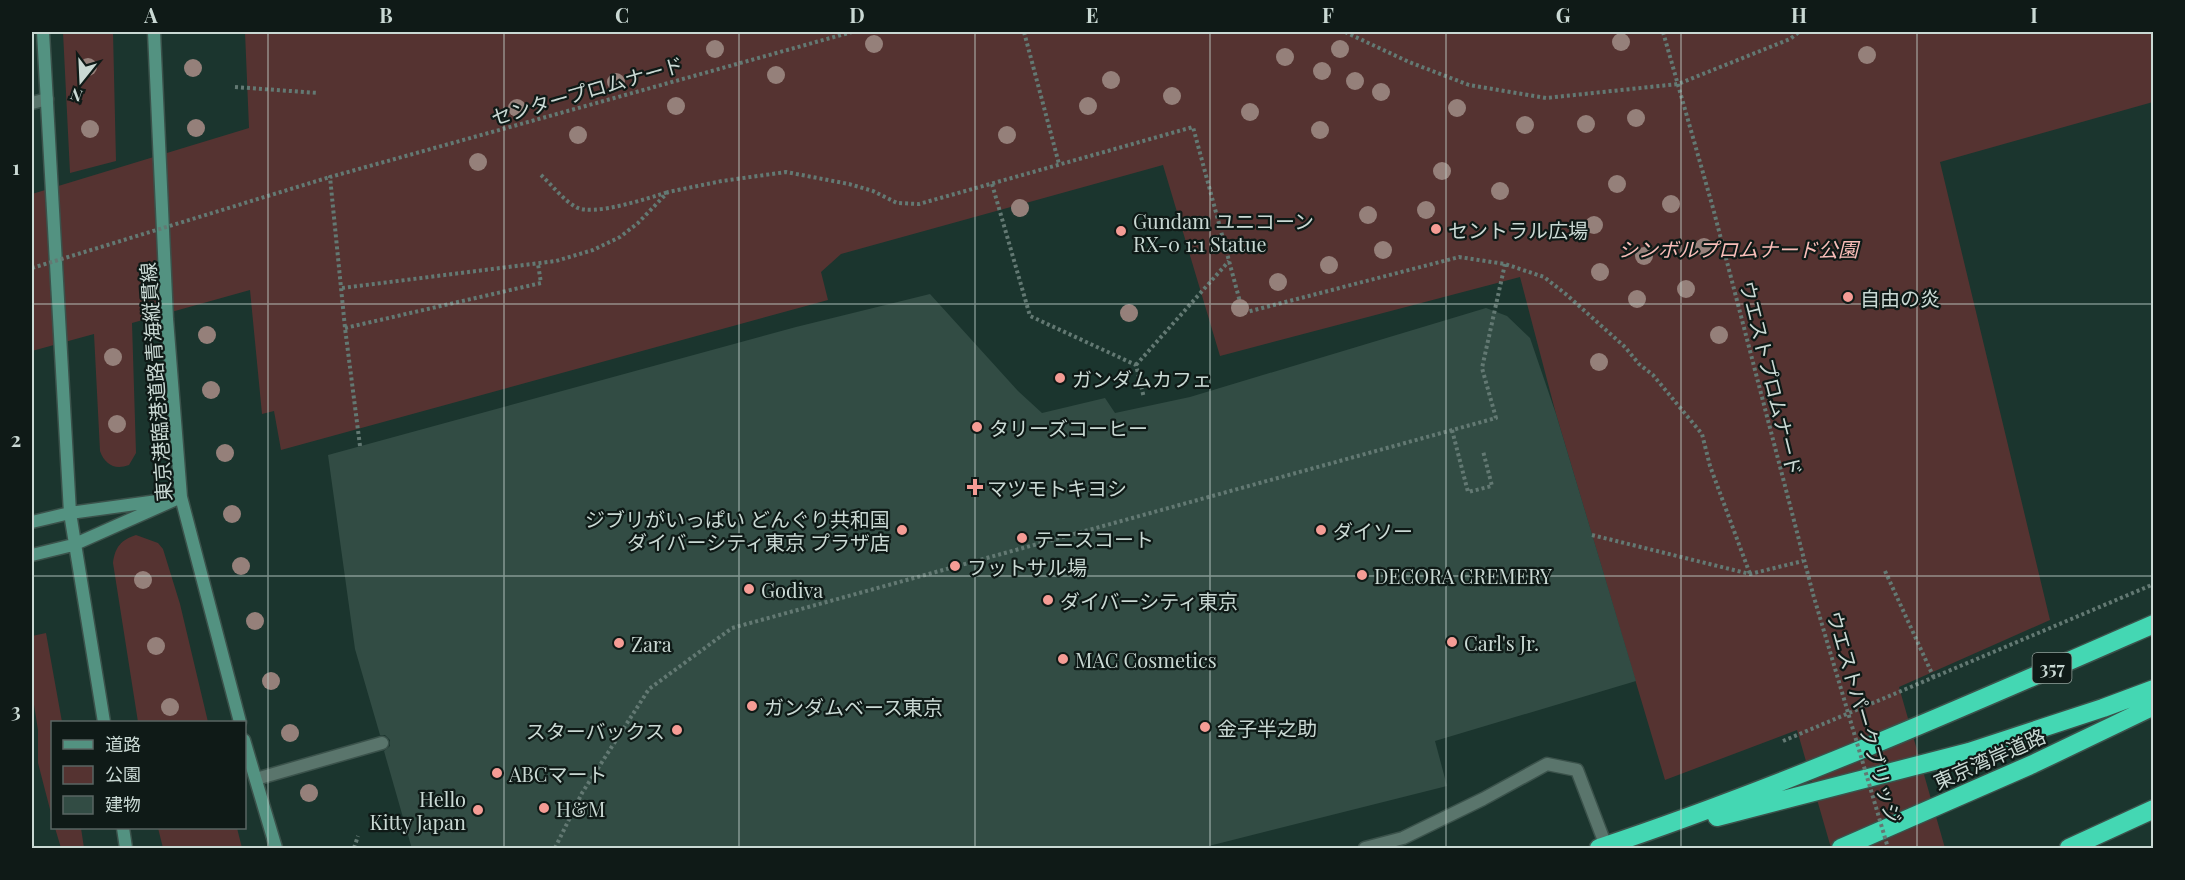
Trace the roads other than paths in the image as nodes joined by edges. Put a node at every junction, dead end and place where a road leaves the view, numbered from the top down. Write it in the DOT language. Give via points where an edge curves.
graph roads {
  1 [pos="43,32"];
  2 [pos="154,32"];
  3 [pos="47,99"];
  4 [pos="32,103"];
  5 [pos="181,497"];
  6 [pos="70,513"];
  7 [pos="32,522"];
  8 [pos="74,544"];
  9 [pos="32,555"];
  10 [pos="2154,624"];
  11 [pos="2154,689"];
  12 [pos="2154,706"];
  13 [pos="104,721"];
  14 [pos="239,721"];
  15 [pos="382,743"];
  16 [pos="246,746"];
  17 [pos="256,779"];
  18 [pos="2154,809"];
  19 [pos="123,829"];
  20 [pos="1633,837"];
  21 [pos="1603,847"];
  22 [pos="126,849"];
  23 [pos="276,849"];
  24 [pos="1365,849"];
  25 [pos="1841,849"];
  26 [pos="2068,849"];
  1 -- 3 [label="street"];
  2 -- 5 [label="street, 東京港臨港道路青海縦貫線" via="167,320"];
  3 -- 4 [label="lane"];
  3 -- 6 [label="street"];
  5 -- 6 [label="street"];
  5 -- 8 [label="street"];
  5 -- 14 [label="street, 東京港臨港道路青海縦貫線"];
  6 -- 7 [label="street"];
  6 -- 8 [label="street"];
  8 -- 9 [label="street"];
  8 -- 13 [label="street"];
  10 -- 20 [label="highway, 357" via="1769,786"];
  11 -- 20 [label="highway" via="1970,752"];
  12 -- 25 [label="highway, 東京湾岸道路"];
  15 -- 17 [label="lane"];
  16 -- 17 [label="street"];
  17 -- 23 [label="street"];
  18 -- 26 [label="highway"];
  19 -- 22 [label="street"];
  20 -- 21 [label="highway, 357"];
  21 -- 24 [label="lane" via="1577,770 1547,764 1403,838"];
}
